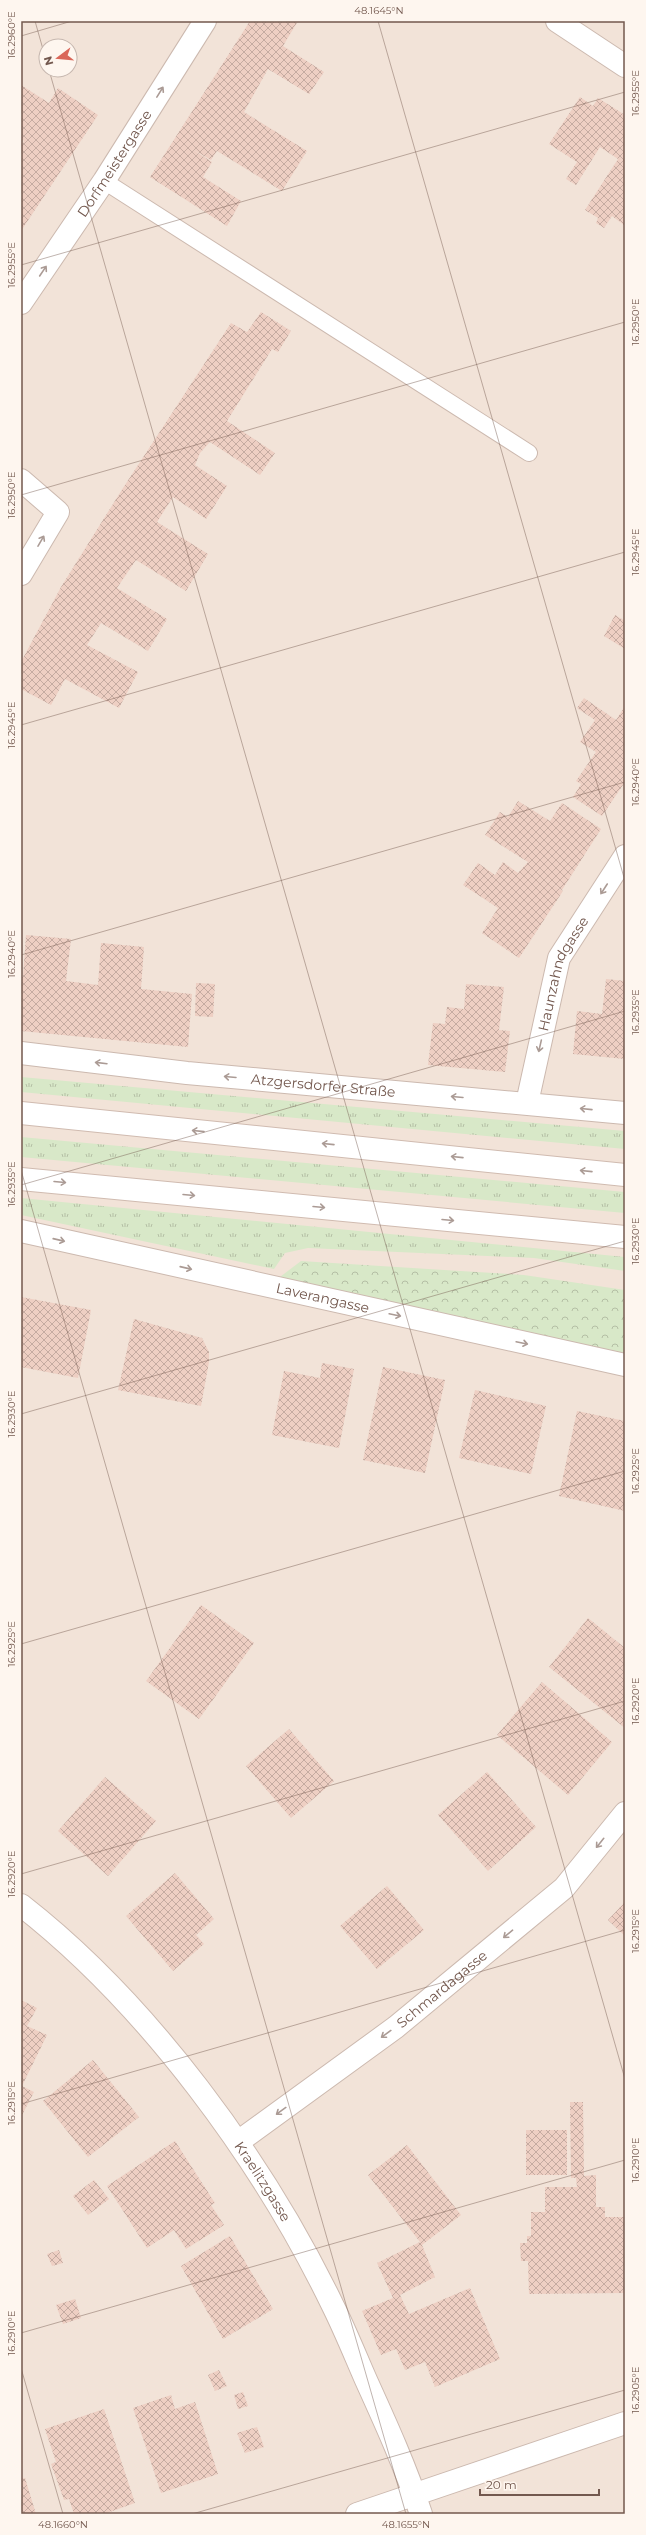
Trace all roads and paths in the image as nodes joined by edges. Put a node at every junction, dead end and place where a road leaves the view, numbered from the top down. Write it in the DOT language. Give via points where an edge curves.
graph roads {
  1 [pos="205,21"];
  2 [pos="557,21"];
  3 [pos="625,66"];
  4 [pos="104,180"];
  5 [pos="21,303"];
  6 [pos="529,453"];
  7 [pos="21,480"];
  8 [pos="21,574"];
  9 [pos="625,856"];
  10 [pos="21,1053"];
  11 [pos="527,1103"];
  12 [pos="21,1113"];
  13 [pos="625,1113"];
  14 [pos="625,1174"];
  15 [pos="21,1179"];
  16 [pos="21,1232"];
  17 [pos="625,1237"];
  18 [pos="625,1365"];
  19 [pos="625,1813"];
  20 [pos="21,1905"];
  21 [pos="238,2142"];
  22 [pos="625,2423"];
  23 [pos="417,2504"];
  24 [pos="357,2514"];
  4 -- 1 [label="street, Dorfmeistergasse, one-way"];
  2 -- 3 [label="street"];
  5 -- 4 [label="street, Dorfmeistergasse, one-way"];
  4 -- 6 [label="lane"];
  8 -- 7 [label="street, one-way" via="58,512"];
  9 -- 11 [label="street, Haunzahndgasse, one-way" via="559,958"];
  11 -- 10 [label="street, Atzgersdorfer Straße, one-way" via="194,1074"];
  13 -- 11 [label="street, Atzgersdorfer Straße, one-way"];
  14 -- 12 [label="street, one-way"];
  15 -- 17 [label="street, one-way"];
  16 -- 18 [label="street, Laverangasse, one-way"];
  19 -- 21 [label="street, Schmardagasse, one-way" via="564,1888 396,2027"];
  20 -- 21 [label="street, Kraelitzgasse" via="89,1965 147,2027"];
  21 -- 23 [label="street, Kraelitzgasse" via="273,2196 332,2305"];
  22 -- 23 [label="street"];
  23 -- 24 [label="street"];
}
